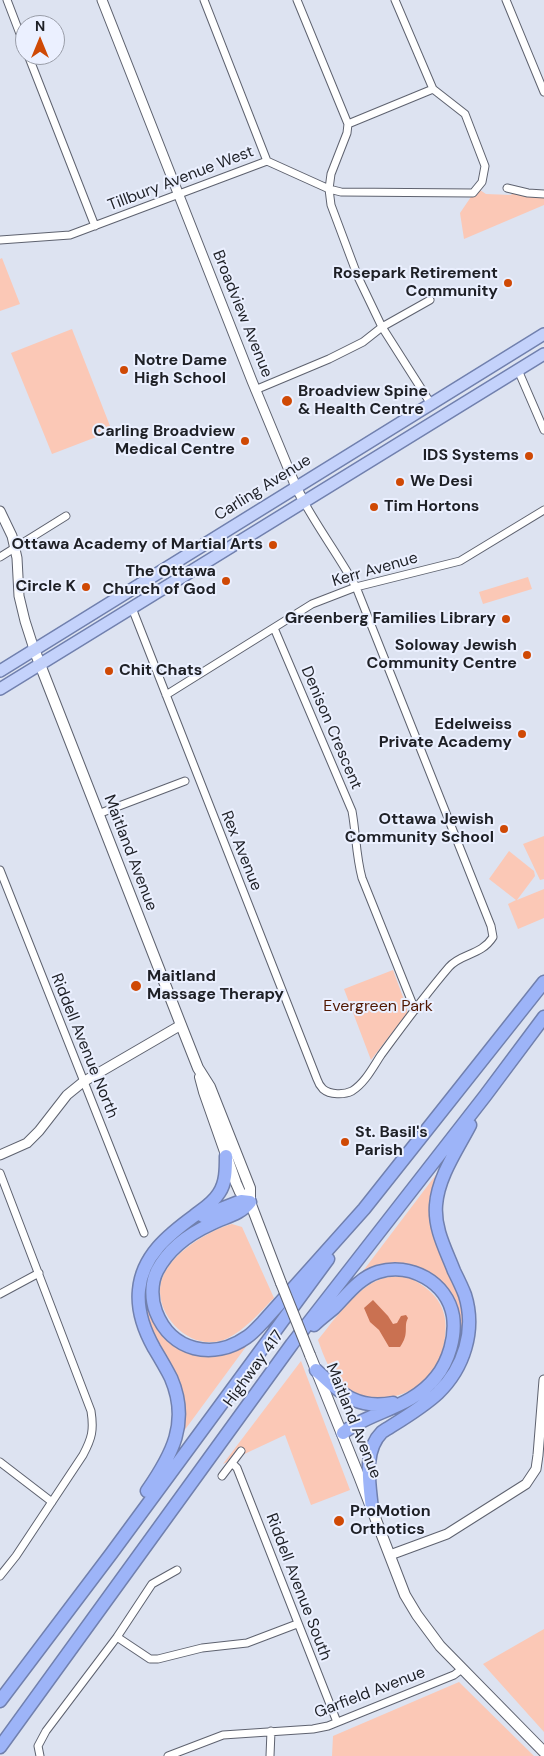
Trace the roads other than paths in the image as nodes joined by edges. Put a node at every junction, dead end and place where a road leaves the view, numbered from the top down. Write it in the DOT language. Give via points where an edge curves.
graph roads {
  1 [pos="7,0"];
  2 [pos="102,0"];
  3 [pos="204,0"];
  4 [pos="297,0"];
  5 [pos="395,0"];
  6 [pos="506,0"];
  7 [pos="15,21"];
  8 [pos="32,65"];
  9 [pos="433,89"];
  10 [pos="544,92"];
  11 [pos="348,124"];
  12 [pos="267,161"];
  13 [pos="506,188"];
  14 [pos="329,189"];
  15 [pos="178,194"];
  16 [pos="544,194"];
  17 [pos="95,226"];
  18 [pos="1,238"];
  19 [pos="430,300"];
  20 [pos="382,327"];
  21 [pos="544,334"];
  22 [pos="544,354"];
  23 [pos="518,370"];
  24 [pos="255,390"];
  25 [pos="431,404"];
  26 [pos="544,430"];
  27 [pos="296,487"];
  28 [pos="304,502"];
  29 [pos="0,510"];
  30 [pos="544,510"];
  31 [pos="66,516"];
  32 [pos="15,548"];
  33 [pos="0,558"];
  34 [pos="356,587"];
  35 [pos="132,608"];
  36 [pos="274,628"];
  37 [pos="34,649"];
  38 [pos="40,664"];
  39 [pos="0,670"];
  40 [pos="0,689"];
  41 [pos="166,695"];
  42 [pos="185,781"];
  43 [pos="98,814"];
  44 [pos="0,870"];
  45 [pos="544,982"];
  46 [pos="415,1010"];
  47 [pos="544,1018"];
  48 [pos="181,1025"];
  49 [pos="198,1068"];
  50 [pos="84,1082"];
  51 [pos="486,1096"];
  52 [pos="0,1155"];
  53 [pos="226,1156"];
  54 [pos="0,1173"];
  55 [pos="250,1202"];
  56 [pos="364,1209"];
  57 [pos="174,1232"];
  58 [pos="144,1233"];
  59 [pos="39,1273"];
  60 [pos="0,1294"];
  61 [pos="292,1344"];
  62 [pos="316,1370"];
  63 [pos="544,1380"];
  64 [pos="408,1400"];
  65 [pos="423,1404"];
  66 [pos="343,1434"];
  67 [pos="241,1451"];
  68 [pos="0,1462"];
  69 [pos="232,1463"];
  70 [pos="222,1476"];
  71 [pos="52,1502"];
  72 [pos="372,1510"];
  73 [pos="111,1554"];
  74 [pos="390,1555"];
  75 [pos="177,1570"];
  76 [pos="0,1576"];
  77 [pos="297,1624"];
  78 [pos="117,1637"];
  79 [pos="462,1669"];
  80 [pos="0,1701"];
  81 [pos="337,1722"];
  82 [pos="270,1732"];
  83 [pos="0,1747"];
  84 [pos="544,1752"];
  85 [pos="40,1756"];
  86 [pos="168,1756"];
  87 [pos="270,1756"];
  1 -- 7 [label="street"];
  2 -- 15 [label="street, Broadview Avenue"];
  3 -- 12 [label="street"];
  4 -- 11 [label="street"];
  5 -- 9 [label="street"];
  6 -- 10 [label="street"];
  8 -- 17 [label="street"];
  9 -- 11 [label="street"];
  9 -- 14 [label="street, Tillbury Avenue West" via="464,114 485,166 482,182 474,193 341,192"];
  11 -- 14 [label="street"];
  12 -- 14 [label="street, Tillbury Avenue West"];
  12 -- 15 [label="street, Tillbury Avenue West"];
  13 -- 16 [label="street"];
  14 -- 20 [label="street" via="331,205 358,277"];
  15 -- 17 [label="street, Tillbury Avenue West"];
  15 -- 24 [label="street, Broadview Avenue"];
  17 -- 18 [label="street, Tillbury Avenue West" via="70,235"];
  19 -- 20 [label="street"];
  20 -- 24 [label="street" via="363,342 329,359"];
  20 -- 25 [label="street"];
  21 -- 25 [label="main road, Carling Avenue"];
  22 -- 23 [label="main road, Carling Avenue"];
  23 -- 26 [label="street"];
  23 -- 28 [label="main road, Carling Avenue"];
  24 -- 27 [label="street, Broadview Avenue"];
  25 -- 27 [label="main road, Carling Avenue"];
  27 -- 28 [label="street, Broadview Avenue"];
  27 -- 37 [label="main road, Carling Avenue"];
  28 -- 34 [label="street, Broadview Avenue"];
  28 -- 35 [label="main road, Carling Avenue"];
  29 -- 32 [label="street"];
  30 -- 34 [label="street, Kerr Avenue" via="460,562"];
  31 -- 32 [label="street"];
  32 -- 33 [label="street"];
  32 -- 37 [label="street" via="20,596"];
  34 -- 36 [label="street, Kerr Avenue" via="312,604"];
  34 -- 46 [label="street, Broadview Avenue" via="491,926 493,938 476,953 451,964"];
  35 -- 38 [label="main road, Carling Avenue"];
  35 -- 41 [label="street, Rex Avenue"];
  36 -- 41 [label="street, Kerr Avenue"];
  36 -- 46 [label="street, Denison Crescent" via="352,811 362,878"];
  37 -- 38 [label="main road, Maitland Avenue"];
  37 -- 39 [label="main road, Carling Avenue"];
  38 -- 40 [label="main road, Carling Avenue"];
  38 -- 43 [label="main road, Maitland Avenue"];
  41 -- 46 [label="street, Rex Avenue" via="323,1089 336,1094 350,1092 362,1081"];
  42 -- 43 [label="street"];
  43 -- 48 [label="main road, Maitland Avenue"];
  44 -- 50 [label="street, Riddell Avenue North"];
  45 -- 56 [label="highway"];
  47 -- 51 [label="highway, Highway 417"];
  48 -- 49 [label="main road, Maitland Avenue"];
  48 -- 50 [label="street"];
  49 -- 53 [label="main road, Maitland Avenue"];
  49 -- 55 [label="main road, Maitland Avenue" via="210,1087 250,1188"];
  50 -- 52 [label="street" via="67,1095 27,1143"];
  50 -- 58 [label="street, Riddell Avenue North"];
  51 -- 61 [label="highway, Highway 417"];
  51 -- 65 [label="highway" via="449,1165 439,1188 436,1206 441,1239 467,1304 467,1343 454,1375"];
  53 -- 55 [label="main road, Maitland Avenue" via="240,1192"];
  53 -- 57 [label="highway" via="220,1193 211,1204"];
  54 -- 59 [label="street"];
  55 -- 56 [label="highway" via="244,1210 209,1224 186,1238 165,1258 156,1273 154,1307 164,1329 182,1344 211,1350 247,1337"];
  55 -- 57 [label="highway" via="241,1201 208,1213"];
  55 -- 62 [label="main road, Maitland Avenue, bridge"];
  56 -- 73 [label="highway"];
  57 -- 73 [label="highway" via="149,1259 139,1291 148,1337 171,1379 180,1416 175,1441 165,1464"];
  59 -- 60 [label="street"];
  59 -- 71 [label="street" via="91,1411 94,1427 83,1455"];
  61 -- 64 [label="highway" via="358,1283 377,1272 399,1269 415,1272 429,1279 446,1298 453,1318 452,1337 448,1356 437,1377"];
  61 -- 83 [label="highway, Highway 417"];
  62 -- 64 [label="highway" via="344,1395 362,1403 379,1406"];
  62 -- 66 [label="main road, Maitland Avenue"];
  63 -- 74 [label="street" via="536,1469 526,1484 447,1534"];
  64 -- 66 [label="highway"];
  65 -- 66 [label="highway" via="354,1434"];
  65 -- 72 [label="highway" via="382,1432 373,1444 369,1457"];
  66 -- 72 [label="main road, Maitland Avenue"];
  67 -- 69 [label="street"];
  68 -- 71 [label="street"];
  69 -- 70 [label="street"];
  69 -- 77 [label="street, Riddell Avenue South" via="237,1468"];
  71 -- 76 [label="street"];
  72 -- 74 [label="main road, Maitland Avenue"];
  73 -- 80 [label="highway"];
  74 -- 79 [label="main road, Maitland Avenue" via="405,1595 417,1615"];
  75 -- 78 [label="street" via="152,1584"];
  77 -- 78 [label="street" via="247,1643 202,1648 158,1659 150,1659"];
  77 -- 81 [label="street, Riddell Avenue South"];
  78 -- 85 [label="street" via="46,1731 38,1746"];
  79 -- 81 [label="street, Garfield Avenue"];
  79 -- 84 [label="main road, Maitland Avenue"];
  81 -- 82 [label="street, Garfield Avenue" via="313,1729"];
  82 -- 86 [label="street, Garfield Avenue" via="223,1734"];
  82 -- 87 [label="street"];
}
